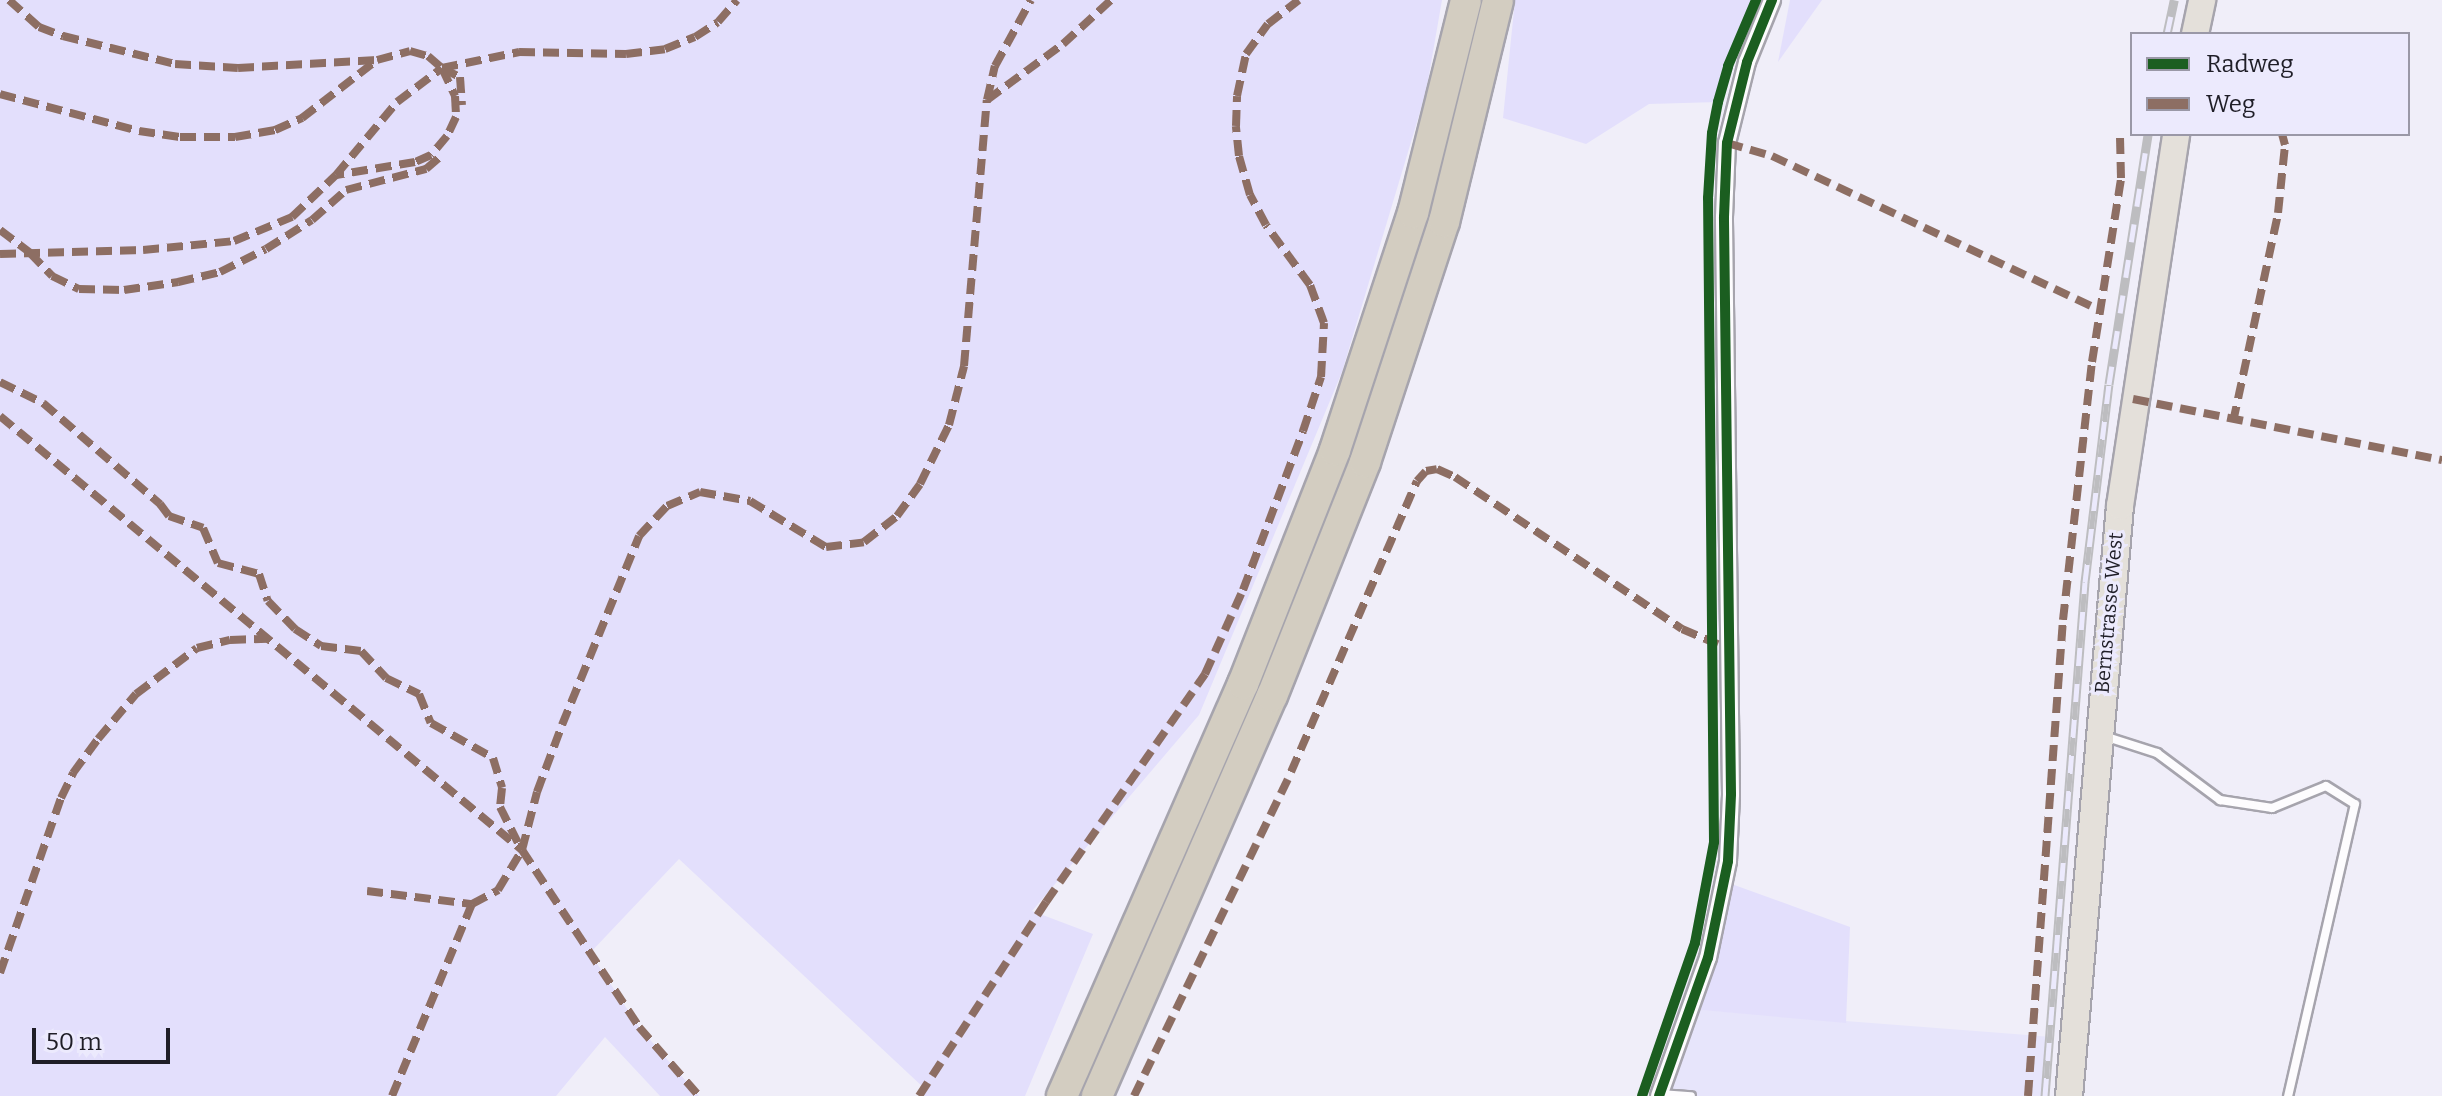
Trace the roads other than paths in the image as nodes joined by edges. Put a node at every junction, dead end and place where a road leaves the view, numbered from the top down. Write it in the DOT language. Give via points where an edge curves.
graph roads {
  1 [pos="1466,0"];
  2 [pos="1498,0"];
  3 [pos="1772,0"];
  4 [pos="2202,0"];
  5 [pos="2195,32"];
  6 [pos="2176,136"];
  7 [pos="2098,735"];
  8 [pos="1659,1095"];
  9 [pos="1062,1096"];
  10 [pos="1097,1096"];
  11 [pos="1691,1096"];
  12 [pos="2069,1096"];
  13 [pos="2288,1096"];
  1 -- 9 [label="highway" via="1413,213 1335,450 1243,684"];
  2 -- 10 [label="highway" via="1444,222 1365,462 1272,696"];
  3 -- 8 [label="street" via="1747,62 1727,143 1728,861 1708,958"];
  4 -- 5 [label="main road"];
  6 -- 7 [label="main road, Bernstrasse West" via="2126,458"];
  7 -- 12 [label="main road, Bernstrasse West"];
  7 -- 13 [label="lane" via="2157,753 2220,800 2272,808 2326,786 2355,804"];
  8 -- 11 [label="lane"];
}
